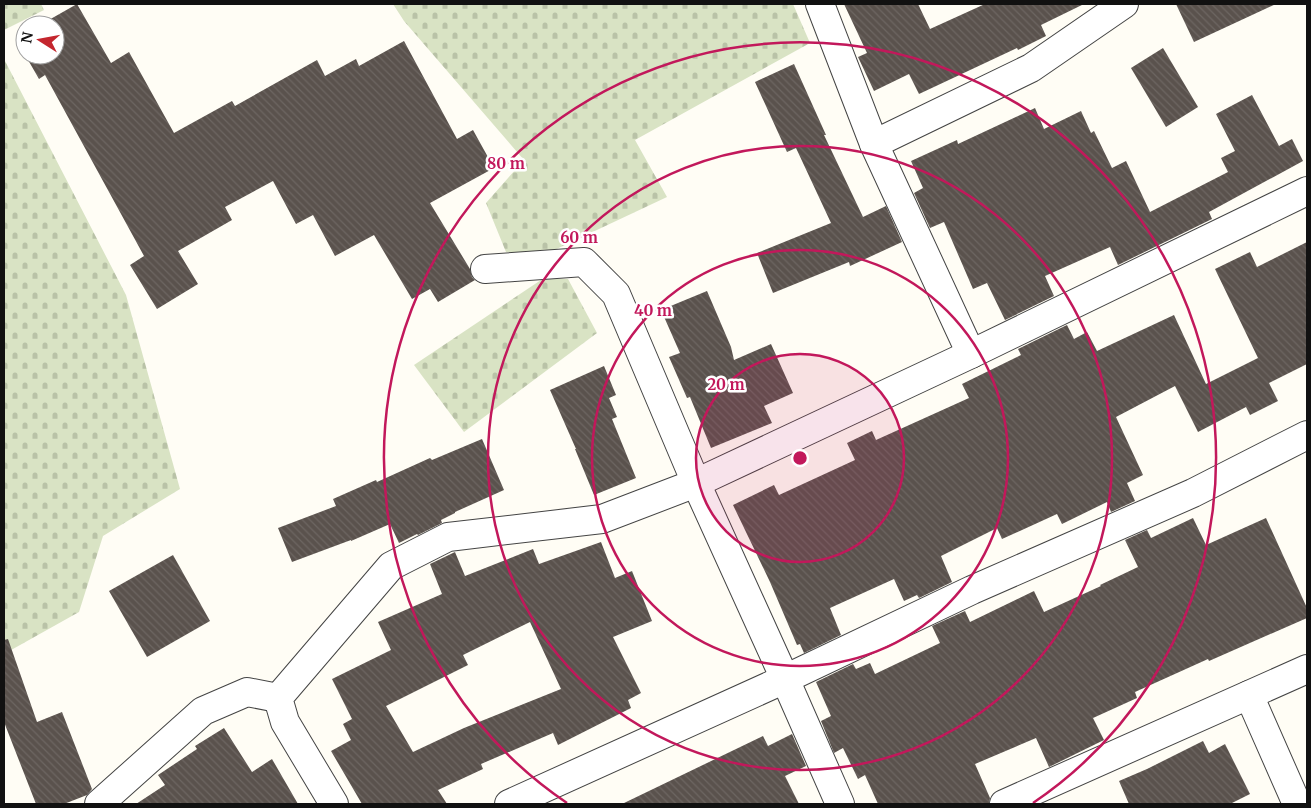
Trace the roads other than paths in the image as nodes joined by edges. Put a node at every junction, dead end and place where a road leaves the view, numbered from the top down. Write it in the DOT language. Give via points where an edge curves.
graph roads {
  1 [pos="820,4"];
  2 [pos="1124,4"];
  3 [pos="874,144"];
  4 [pos="1307,191"];
  5 [pos="485,269"];
  6 [pos="971,354"];
  7 [pos="1307,435"];
  8 [pos="696,483"];
  9 [pos="1307,669"];
  10 [pos="785,679"];
  11 [pos="1249,695"];
  12 [pos="278,698"];
  13 [pos="99,804"];
  14 [pos="334,804"];
  15 [pos="509,804"];
  16 [pos="840,804"];
  17 [pos="1004,804"];
  18 [pos="1297,804"];
  1 -- 3 [label="street"];
  2 -- 3 [label="street" via="1031,68"];
  3 -- 6 [label="street"];
  4 -- 6 [label="street"];
  5 -- 8 [label="street" via="584,262 616,294"];
  6 -- 8 [label="street"];
  7 -- 10 [label="street" via="1193,493 972,590"];
  8 -- 10 [label="street"];
  8 -- 12 [label="street" via="602,518 448,537 391,566"];
  9 -- 11 [label="street"];
  10 -- 15 [label="street"];
  10 -- 16 [label="street"];
  11 -- 17 [label="street"];
  11 -- 18 [label="street"];
  12 -- 13 [label="street" via="247,692 203,711"];
  12 -- 14 [label="street" via="285,722"];
}
